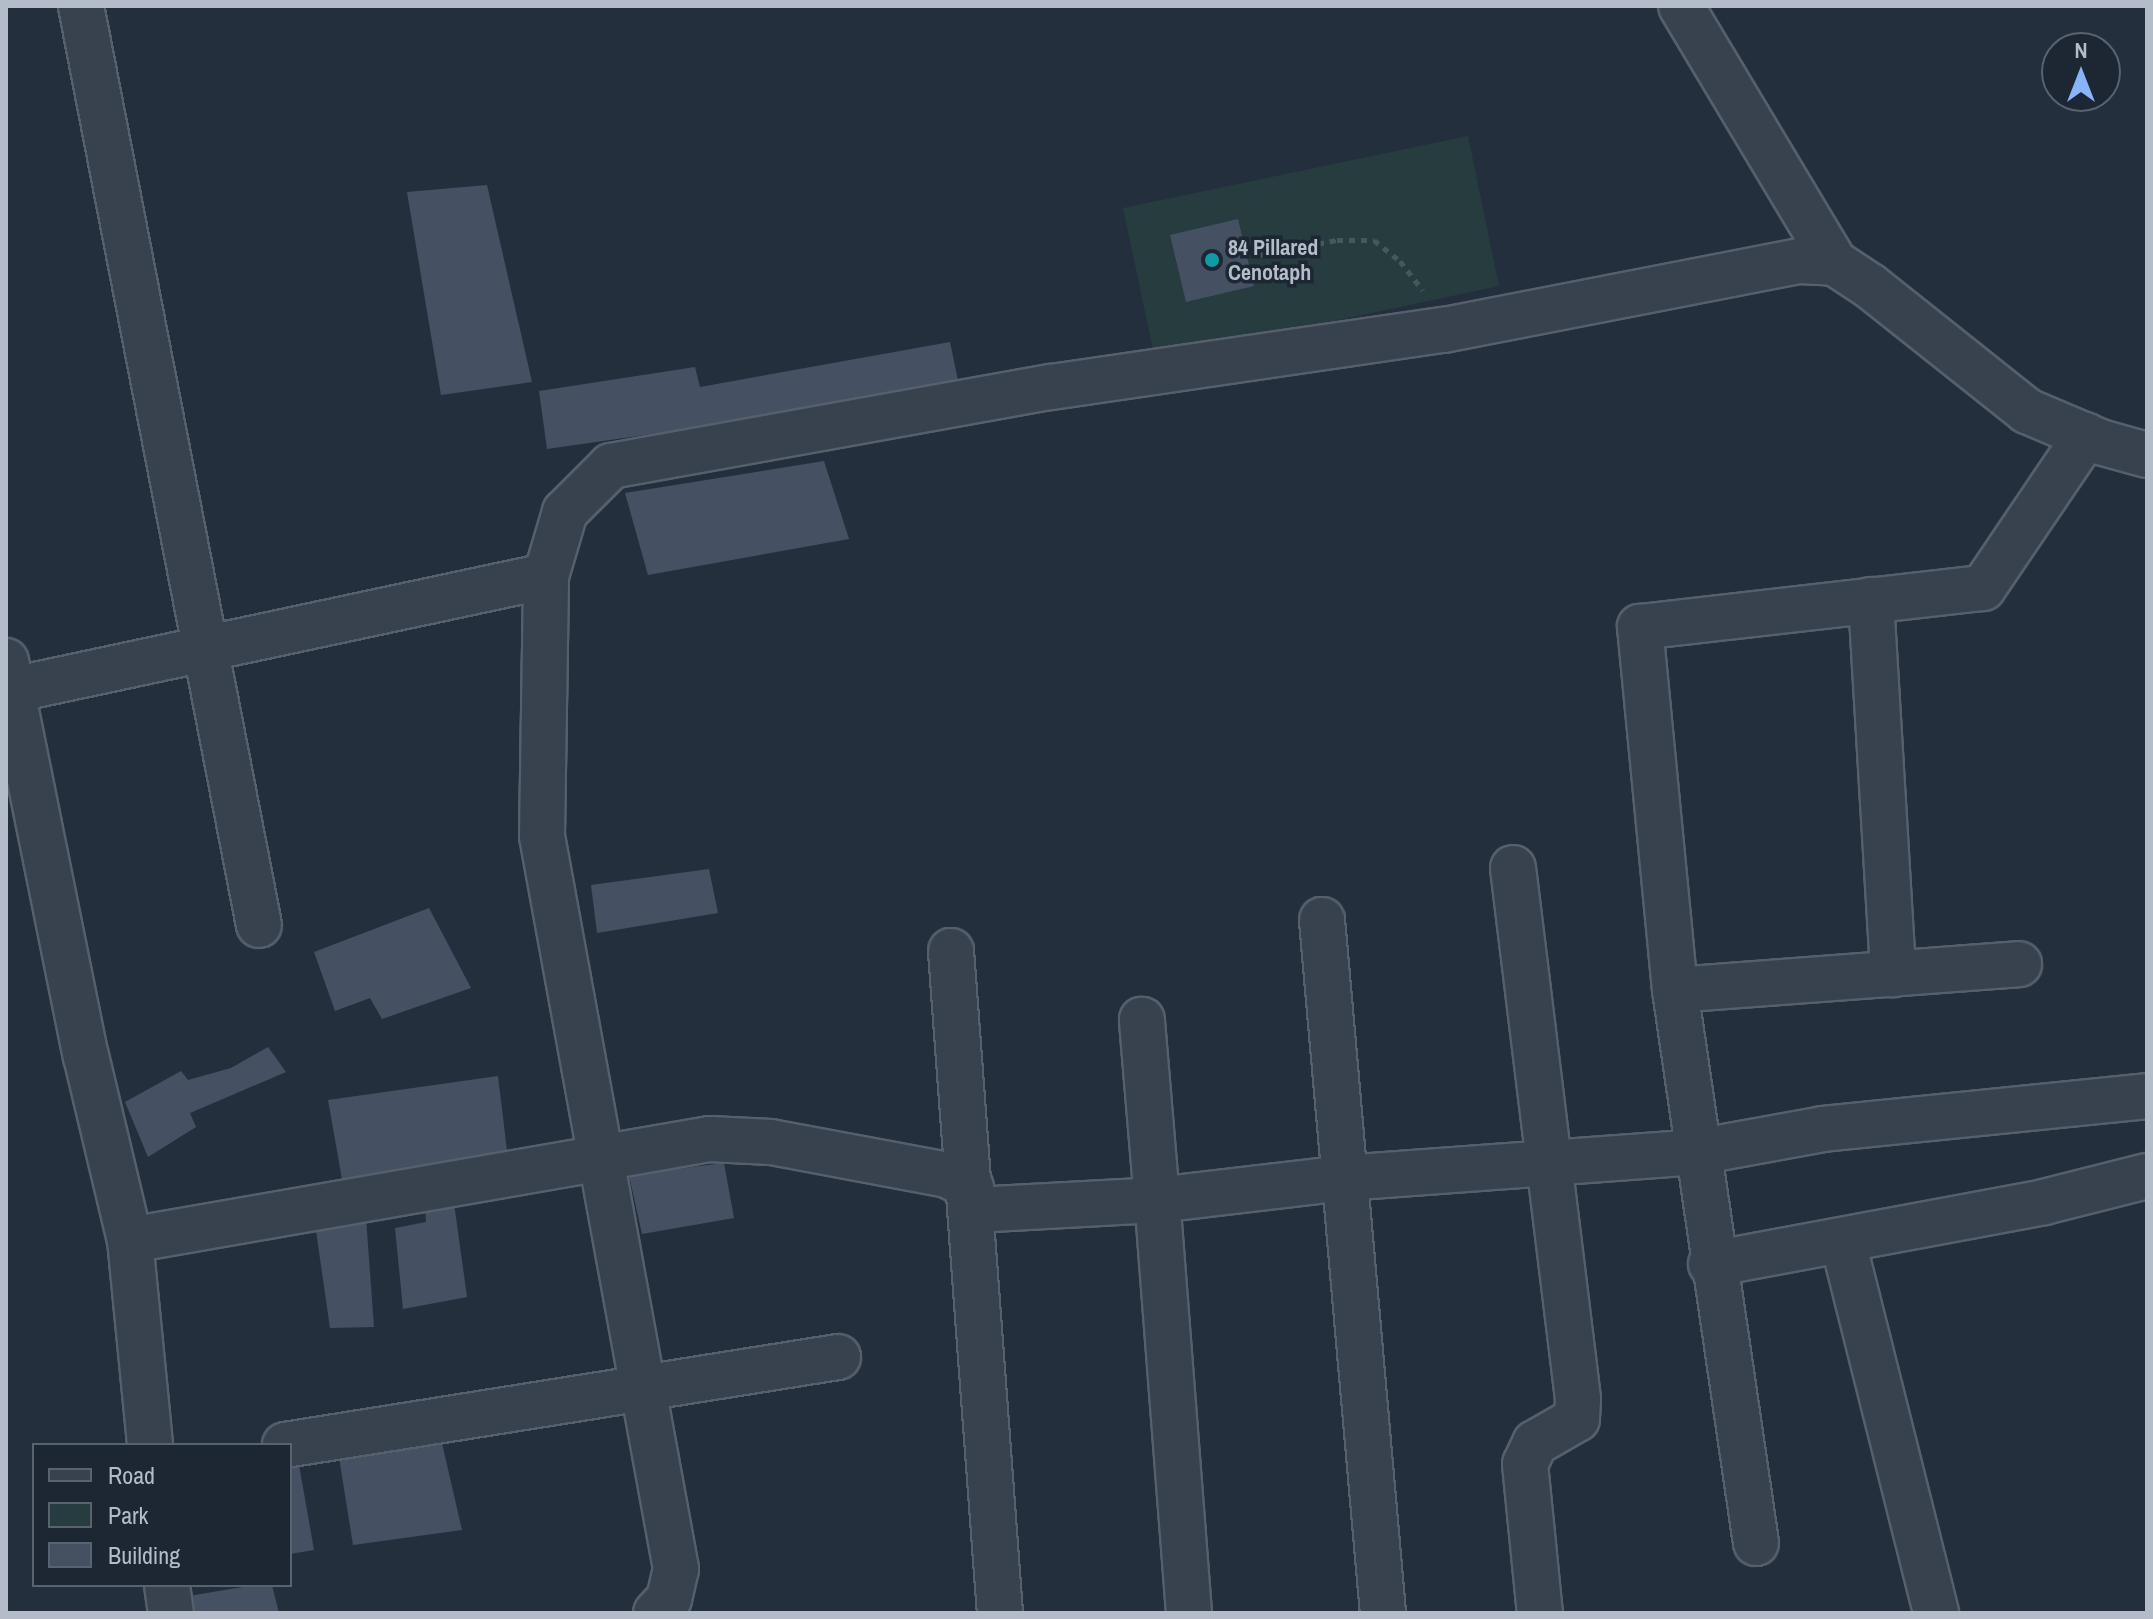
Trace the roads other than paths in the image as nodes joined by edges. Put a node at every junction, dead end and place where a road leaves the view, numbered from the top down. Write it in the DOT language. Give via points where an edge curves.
graph roads {
  1 [pos="81,6"];
  2 [pos="1681,6"];
  3 [pos="1835,263"];
  4 [pos="2086,436"];
  5 [pos="2147,455"];
  6 [pos="546,576"];
  7 [pos="1871,600"];
  8 [pos="206,649"];
  9 [pos="9,676"];
  10 [pos="1513,868"];
  11 [pos="1322,920"];
  12 [pos="259,925"];
  13 [pos="951,951"];
  14 [pos="2019,964"];
  15 [pos="1893,974"];
  16 [pos="1675,990"];
  17 [pos="1142,1020"];
  18 [pos="2147,1096"];
  19 [pos="1697,1152"];
  20 [pos="602,1160"];
  21 [pos="1547,1163"];
  22 [pos="2147,1176"];
  23 [pos="1344,1178"];
  24 [pos="972,1199"];
  25 [pos="1157,1200"];
  26 [pos="130,1240"];
  27 [pos="1843,1242"];
  28 [pos="1711,1264"];
  29 [pos="838,1357"];
  30 [pos="642,1388"];
  31 [pos="150,1443"];
  32 [pos="292,1444"];
  33 [pos="1756,1543"];
  34 [pos="167,1587"];
  35 [pos="171,1613"];
  36 [pos="656,1613"];
  37 [pos="1000,1613"];
  38 [pos="1189,1613"];
  39 [pos="1383,1613"];
  40 [pos="1540,1613"];
  41 [pos="1936,1613"];
  1 -- 8 [label="street"];
  2 -- 3 [label="street"];
  3 -- 4 [label="street" via="1907,312 2027,411"];
  3 -- 6 [label="street" via="1800,261 1444,330 1051,387 611,466 565,512"];
  4 -- 5 [label="street"];
  4 -- 7 [label="street" via="1983,588"];
  6 -- 8 [label="street"];
  6 -- 20 [label="street" via="542,836"];
  7 -- 15 [label="street"];
  7 -- 16 [label="street" via="1640,627"];
  8 -- 9 [label="street"];
  8 -- 12 [label="street"];
  9 -- 26 [label="street" via="86,1056"];
  10 -- 21 [label="street"];
  11 -- 23 [label="street"];
  13 -- 24 [label="street"];
  14 -- 15 [label="street"];
  15 -- 16 [label="street"];
  16 -- 19 [label="street"];
  17 -- 25 [label="street"];
  18 -- 19 [label="street" via="1823,1129"];
  19 -- 21 [label="street"];
  19 -- 28 [label="street"];
  20 -- 24 [label="street" via="710,1139 771,1142 947,1175"];
  20 -- 26 [label="street"];
  20 -- 30 [label="street"];
  21 -- 23 [label="street"];
  21 -- 40 [label="street" via="1578,1399 1577,1419 1535,1443 1525,1464"];
  22 -- 27 [label="street"];
  23 -- 25 [label="street"];
  23 -- 39 [label="street"];
  24 -- 25 [label="street"];
  24 -- 37 [label="street"];
  25 -- 38 [label="street"];
  26 -- 31 [label="street"];
  27 -- 28 [label="street"];
  27 -- 41 [label="street"];
  28 -- 33 [label="street"];
  29 -- 30 [label="street"];
  30 -- 32 [label="street"];
  30 -- 36 [label="street" via="676,1569 669,1599"];
  34 -- 35 [label="street"];
}
